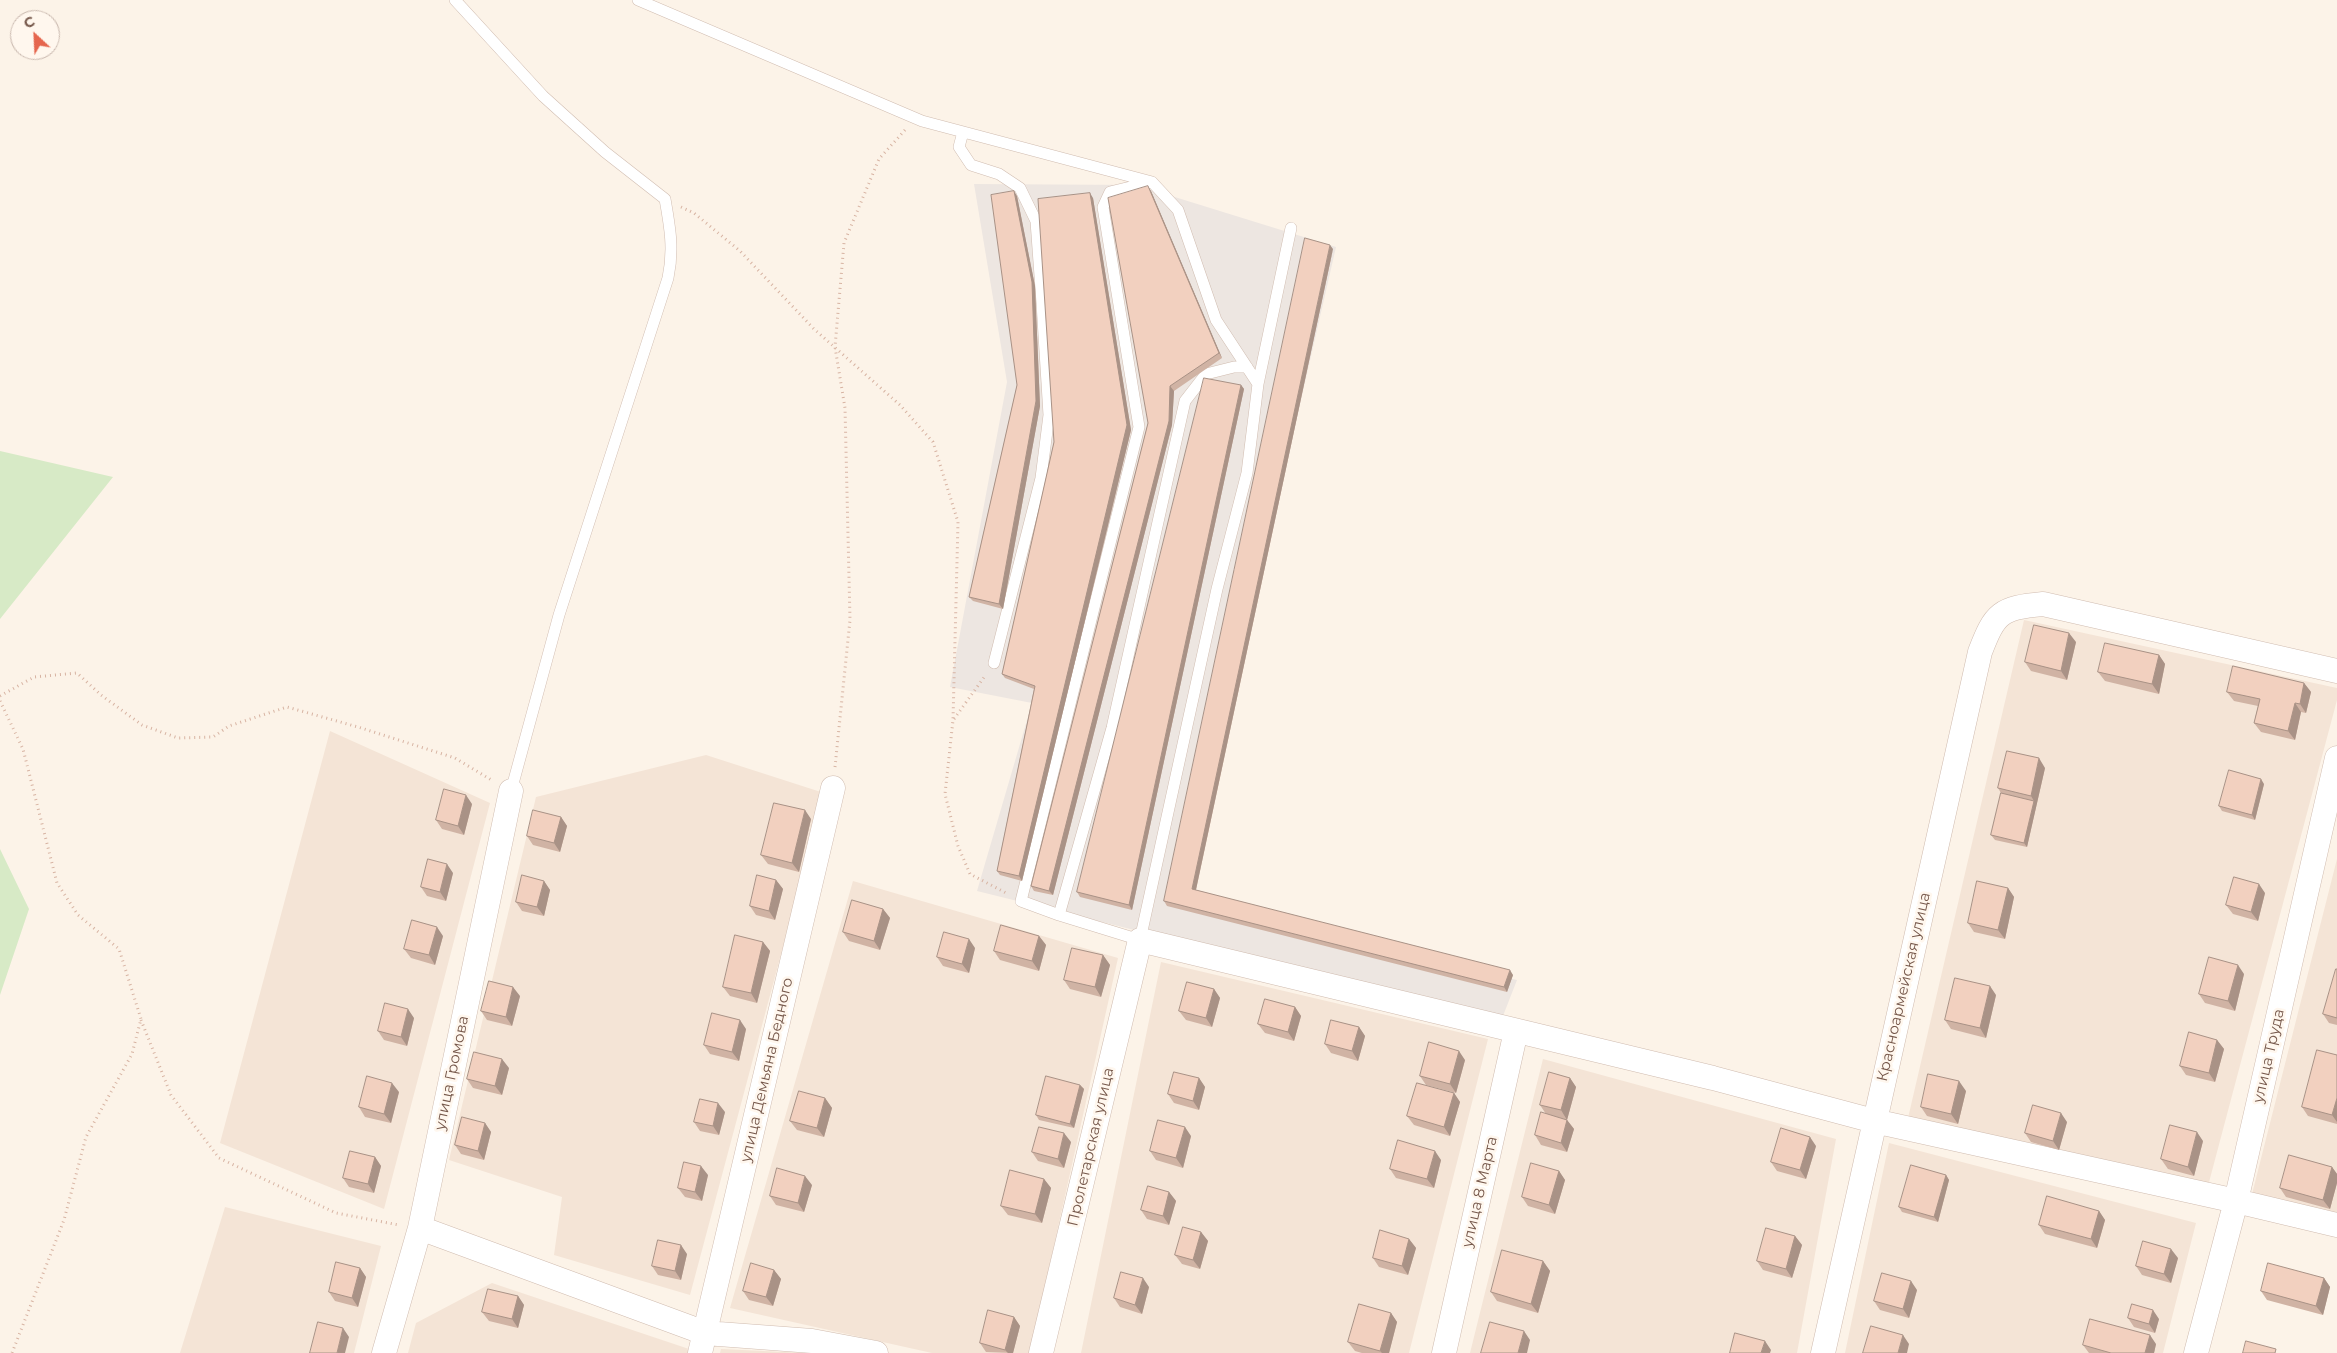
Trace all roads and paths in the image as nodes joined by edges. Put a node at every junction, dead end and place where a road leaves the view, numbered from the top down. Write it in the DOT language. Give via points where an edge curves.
graph roads {
  1 [pos="455,0"];
  2 [pos="638,0"];
  3 [pos="915,118"];
  4 [pos="963,132"];
  5 [pos="1152,182"];
  6 [pos="665,199"];
  7 [pos="1291,228"];
  8 [pos="835,347"];
  9 [pos="1247,367"];
  10 [pos="1258,384"];
  11 [pos="994,663"];
  12 [pos="2337,672"];
  13 [pos="0,696"];
  14 [pos="0,701"];
  15 [pos="953,720"];
  16 [pos="2337,758"];
  17 [pos="833,788"];
  18 [pos="511,792"];
  19 [pos="1021,900"];
  20 [pos="1059,915"];
  21 [pos="1140,940"];
  22 [pos="141,1019"];
  23 [pos="1516,1031"];
  24 [pos="1874,1122"];
  25 [pos="2236,1201"];
  26 [pos="2337,1226"];
  27 [pos="420,1228"];
  28 [pos="703,1343"];
  29 [pos="12,1353"];
  30 [pos="384,1353"];
  31 [pos="876,1353"];
  32 [pos="1041,1353"];
  33 [pos="1444,1353"];
  34 [pos="1823,1353"];
  35 [pos="2196,1353"];
  1 -- 6 [label="lane" via="543,96 605,152"];
  2 -- 3 [label="lane"];
  3 -- 4 [label="lane"];
  3 -- 8 [label="path" via="879,159 844,243"];
  4 -- 5 [label="lane"];
  4 -- 11 [label="lane" via="959,147 971,165 999,174 1020,188 1036,221 1049,415 1041,478"];
  5 -- 9 [label="lane" via="1178,210 1216,320"];
  5 -- 19 [label="lane" via="1110,192 1103,207 1139,427"];
  6 -- 8 [label="path" via="694,213 740,251"];
  6 -- 18 [label="lane" via="673,257 668,278 558,615"];
  7 -- 10 [label="lane"];
  8 -- 15 [label="path" via="900,405 933,442 958,522"];
  8 -- 17 [label="path" via="846,408 850,620"];
  9 -- 10 [label="lane"];
  9 -- 20 [label="lane" via="1206,374 1185,401 1112,728"];
  10 -- 21 [label="lane" via="1247,473 1217,589"];
  11 -- 15 [label="path"];
  12 -- 24 [label="street, Красноармейская улица" via="2043,604 2016,606 2002,613 1991,624 1980,652"];
  13 -- 18 [label="path" via="34,677 76,673 142,725 178,738 213,737 229,726 287,707 455,758"];
  14 -- 22 [label="path" via="24,749 57,883 78,914 119,949"];
  15 -- 19 [label="path" via="945,794 958,846 970,874"];
  16 -- 25 [label="street, улица Труда"];
  17 -- 28 [label="street, улица Демьяна Бедного"];
  18 -- 27 [label="street, улица Громова"];
  19 -- 20 [label="lane"];
  20 -- 21 [label="lane"];
  21 -- 23 [label="street"];
  21 -- 32 [label="street, Пролетарская улица"];
  22 -- 27 [label="path" via="171,1095 219,1158 336,1213"];
  22 -- 29 [label="path" via="132,1054 86,1137 64,1220"];
  23 -- 24 [label="street" via="1713,1078"];
  23 -- 33 [label="street, улица 8 Марта"];
  24 -- 25 [label="street"];
  24 -- 34 [label="street, Красноармейская улица"];
  25 -- 26 [label="street"];
  25 -- 35 [label="street, улица Труда"];
  27 -- 28 [label="street"];
  27 -- 30 [label="street, улица Громова"];
  28 -- 31 [label="street" via="812,1341"];
}
